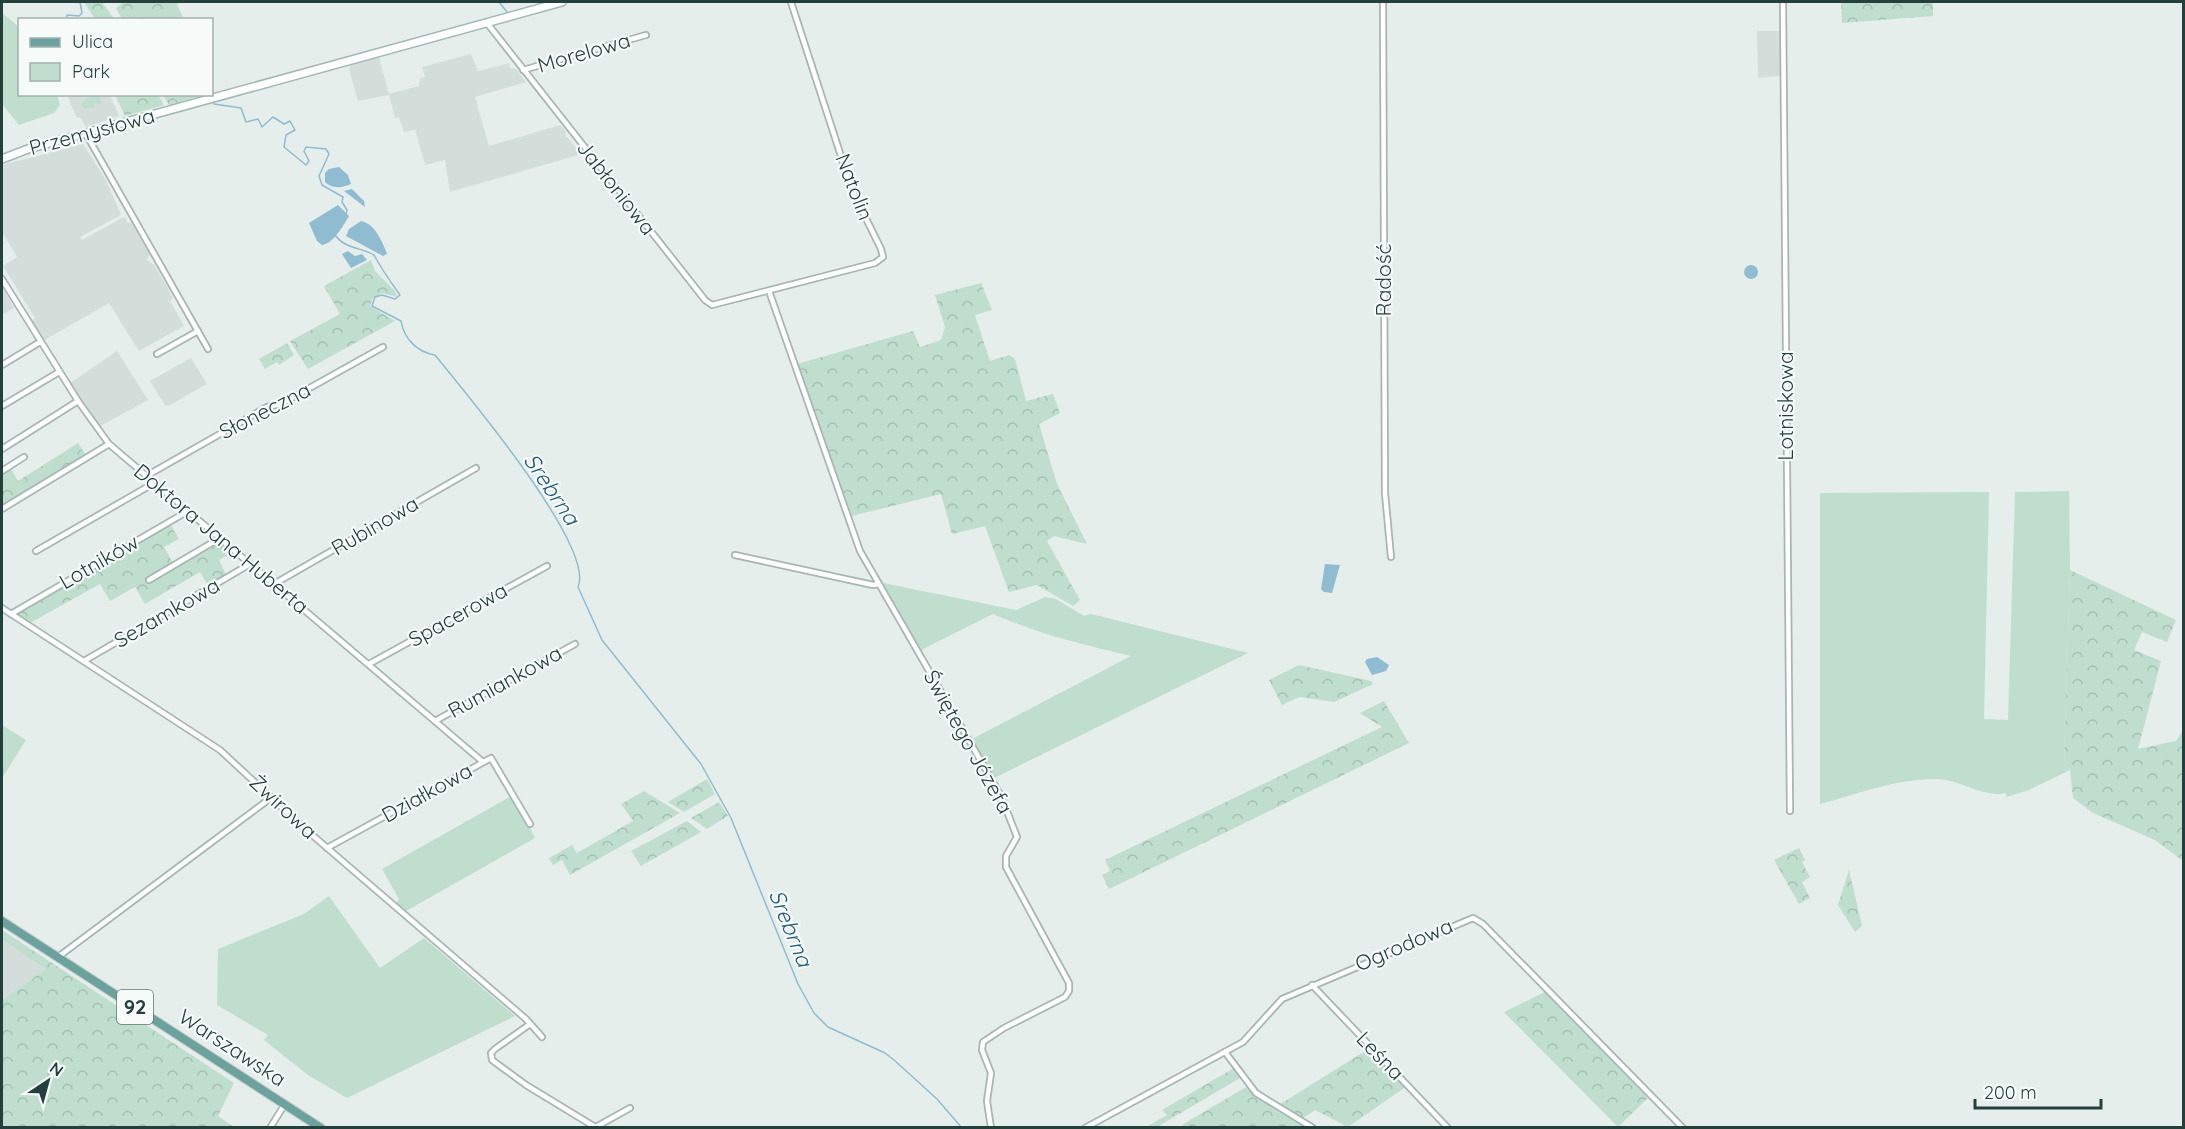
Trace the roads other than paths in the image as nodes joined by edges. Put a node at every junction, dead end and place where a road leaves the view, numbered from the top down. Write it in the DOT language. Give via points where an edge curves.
graph roads {
  1 [pos="562,2"];
  2 [pos="791,2"];
  3 [pos="1383,2"];
  4 [pos="1783,2"];
  5 [pos="486,23"];
  6 [pos="646,35"];
  7 [pos="523,70"];
  8 [pos="86,134"];
  9 [pos="2,159"];
  10 [pos="2,279"];
  11 [pos="770,291"];
  12 [pos="198,331"];
  13 [pos="40,342"];
  14 [pos="382,347"];
  15 [pos="208,349"];
  16 [pos="156,354"];
  17 [pos="2,365"];
  18 [pos="59,372"];
  19 [pos="78,402"];
  20 [pos="2,406"];
  21 [pos="109,444"];
  22 [pos="2,449"];
  23 [pos="24,457"];
  24 [pos="476,468"];
  25 [pos="2,471"];
  26 [pos="148,475"];
  27 [pos="156,482"];
  28 [pos="2,509"];
  29 [pos="188,511"];
  30 [pos="220,538"];
  31 [pos="36,551"];
  32 [pos="735,555"];
  33 [pos="1390,557"];
  34 [pos="250,564"];
  35 [pos="547,566"];
  36 [pos="149,580"];
  37 [pos="274,584"];
  38 [pos="879,584"];
  39 [pos="2,608"];
  40 [pos="11,614"];
  41 [pos="575,644"];
  42 [pos="84,661"];
  43 [pos="369,664"];
  44 [pos="435,721"];
  45 [pos="483,762"];
  46 [pos="272,797"];
  47 [pos="1790,811"];
  48 [pos="530,824"];
  49 [pos="327,848"];
  50 [pos="2,921"];
  51 [pos="58,957"];
  52 [pos="1312,984"];
  53 [pos="530,1024"];
  54 [pos="542,1037"];
  55 [pos="1225,1052"];
  56 [pos="285,1104"];
  57 [pos="630,1108"];
  58 [pos="595,1127"];
  59 [pos="270,1128"];
  60 [pos="321,1128"];
  61 [pos="991,1128"];
  62 [pos="1085,1128"];
  63 [pos="1313,1128"];
  64 [pos="1448,1128"];
  65 [pos="1683,1128"];
  1 -- 5 [label="street, Przemysłowa"];
  2 -- 11 [label="street, Natolin" via="852,190 883,254 875,263"];
  3 -- 33 [label="street, Radość" via="1384,493"];
  4 -- 47 [label="street, Lotniskowa"];
  5 -- 7 [label="street, Jabłoniowa"];
  5 -- 8 [label="street, Przemysłowa"];
  6 -- 7 [label="street, Morelowa"];
  7 -- 11 [label="street, Jabłoniowa" via="705,300 712,305"];
  8 -- 9 [label="street, Przemysłowa"];
  8 -- 12 [label="street"];
  10 -- 13 [label="street, Doktora Jana Huberta"];
  11 -- 38 [label="street, Świętego Józefa" via="855,537"];
  12 -- 15 [label="street"];
  12 -- 16 [label="street"];
  13 -- 17 [label="street"];
  13 -- 18 [label="street, Doktora Jana Huberta"];
  14 -- 26 [label="street, Słoneczna"];
  18 -- 19 [label="street, Doktora Jana Huberta"];
  18 -- 20 [label="street"];
  19 -- 21 [label="street, Doktora Jana Huberta"];
  19 -- 22 [label="street"];
  21 -- 26 [label="street, Doktora Jana Huberta"];
  21 -- 28 [label="street"];
  23 -- 25 [label="street"];
  24 -- 37 [label="street, Rubinowa"];
  26 -- 27 [label="street, Doktora Jana Huberta"];
  27 -- 29 [label="street, Doktora Jana Huberta"];
  27 -- 31 [label="street"];
  29 -- 30 [label="street, Doktora Jana Huberta"];
  29 -- 40 [label="street, Lotników"];
  30 -- 34 [label="street, Doktora Jana Huberta"];
  30 -- 36 [label="street"];
  32 -- 38 [label="street"];
  34 -- 37 [label="street, Doktora Jana Huberta"];
  34 -- 42 [label="street, Sezamkowa"];
  35 -- 43 [label="street, Spacerowa"];
  37 -- 43 [label="street, Doktora Jana Huberta"];
  38 -- 61 [label="street, Świętego Józefa" via="1001,796 1017,837 1006,856 1006,867 1069,983 1063,998 983,1042 991,1075 987,1100"];
  39 -- 40 [label="street, Żwirowa"];
  40 -- 42 [label="street, Żwirowa"];
  41 -- 44 [label="street, Rumiankowa"];
  42 -- 46 [label="street, Żwirowa" via="213,744"];
  43 -- 44 [label="street, Doktora Jana Huberta"];
  44 -- 45 [label="street, Doktora Jana Huberta"];
  45 -- 48 [label="street, Działkowa" via="491,758 496,762"];
  45 -- 49 [label="street, Działkowa"];
  46 -- 49 [label="street, Żwirowa"];
  46 -- 51 [label="street"];
  49 -- 53 [label="street, Żwirowa"];
  50 -- 51 [label="main road, Warszawska / 92"];
  51 -- 56 [label="main road, Warszawska / 92"];
  52 -- 55 [label="street, Ogrodowa" via="1279,1000 1250,1037"];
  52 -- 64 [label="street, Leśna"];
  52 -- 65 [label="street, Ogrodowa" via="1463,920 1478,919"];
  53 -- 54 [label="street, Żwirowa"];
  53 -- 58 [label="street" via="495,1049 492,1060"];
  55 -- 62 [label="street, Ogrodowa"];
  55 -- 63 [label="street" via="1256,1093"];
  56 -- 59 [label="street"];
  56 -- 60 [label="main road, Warszawska / 92"];
  57 -- 58 [label="street"];
}
